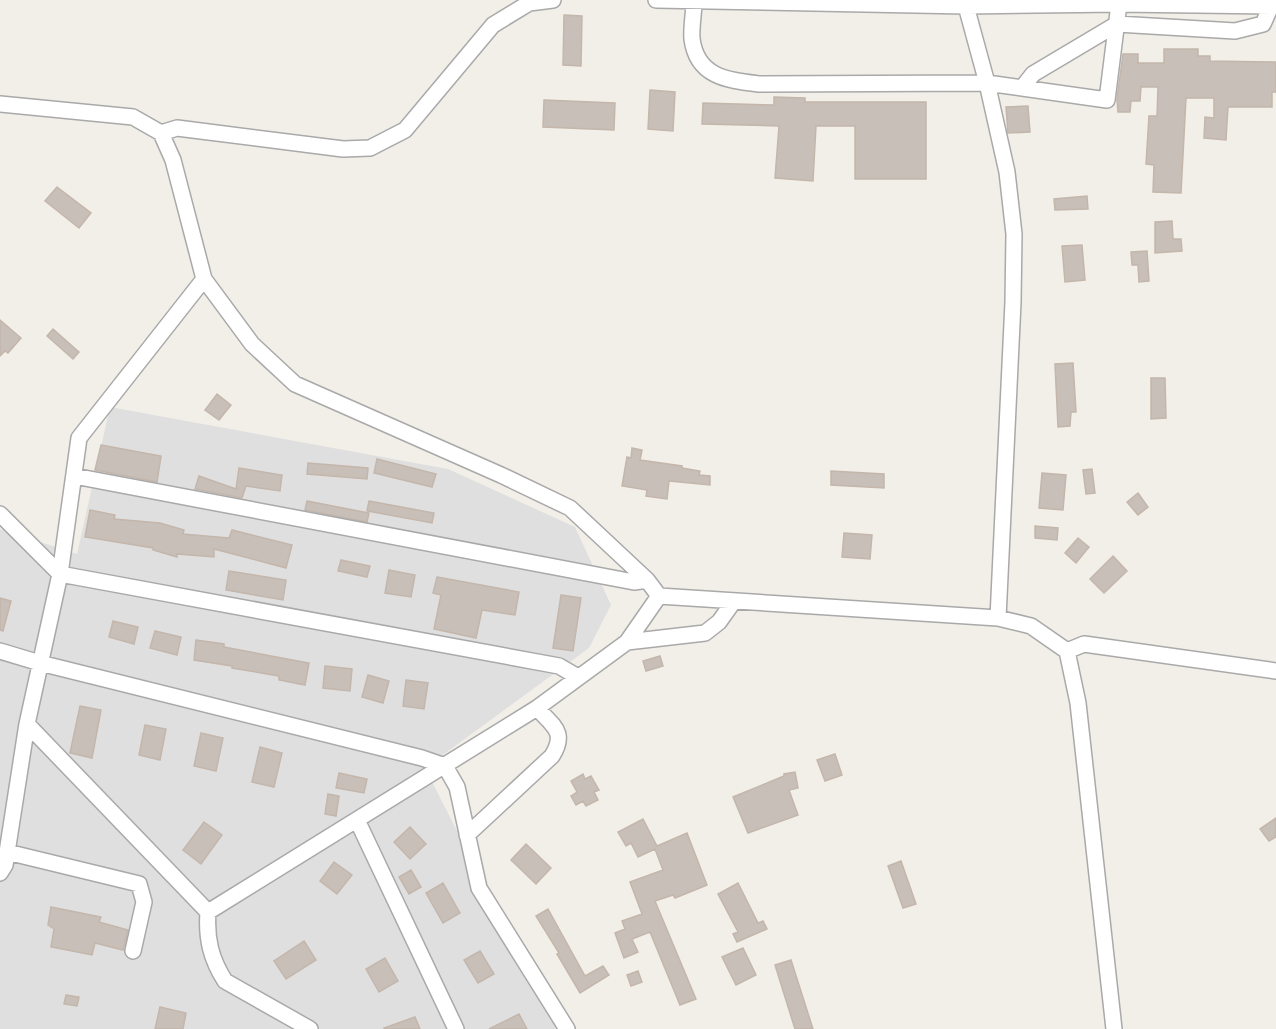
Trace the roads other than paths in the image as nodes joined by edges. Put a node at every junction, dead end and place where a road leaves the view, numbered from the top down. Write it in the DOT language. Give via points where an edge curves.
graph roads {
  1 [pos="553,0"];
  2 [pos="656,0"];
  3 [pos="694,1"];
  4 [pos="1119,4"];
  5 [pos="966,6"];
  6 [pos="1273,6"];
  7 [pos="1117,24"];
  8 [pos="987,83"];
  9 [pos="1022,88"];
  10 [pos="0,104"];
  11 [pos="160,133"];
  12 [pos="204,279"];
  13 [pos="74,476"];
  14 [pos="0,514"];
  15 [pos="60,574"];
  16 [pos="647,579"];
  17 [pos="659,596"];
  18 [pos="734,601"];
  19 [pos="999,618"];
  20 [pos="627,642"];
  21 [pos="0,651"];
  22 [pos="1067,651"];
  23 [pos="40,663"];
  24 [pos="1276,671"];
  25 [pos="578,677"];
  26 [pos="537,708"];
  27 [pos="27,724"];
  28 [pos="445,766"];
  29 [pos="357,820"];
  30 [pos="468,835"];
  31 [pos="7,852"];
  32 [pos="0,873"];
  33 [pos="208,912"];
  34 [pos="133,951"];
  35 [pos="310,1029"];
  36 [pos="456,1029"];
  37 [pos="567,1029"];
  38 [pos="1114,1029"];
  1 -- 11 [label="street" via="529,3 493,25 405,130 370,148 343,149 177,128"];
  2 -- 3 [label="street"];
  3 -- 5 [label="street"];
  3 -- 8 [label="street" via="692,39 699,60 713,74 728,80 759,84"];
  4 -- 5 [label="street"];
  4 -- 6 [label="street"];
  4 -- 7 [label="street"];
  5 -- 8 [label="street"];
  6 -- 7 [label="street" via="1263,24 1235,31"];
  7 -- 9 [label="street" via="1033,74"];
  7 -- 9 [label="street" via="1107,100"];
  8 -- 9 [label="street"];
  8 -- 19 [label="street" via="1007,172 1014,234"];
  10 -- 11 [label="street" via="133,117"];
  11 -- 12 [label="street" via="173,160"];
  12 -- 13 [label="street" via="79,438"];
  12 -- 16 [label="street" via="252,345 295,384 570,508"];
  13 -- 15 [label="street"];
  13 -- 16 [label="street" via="634,582"];
  14 -- 15 [label="street"];
  15 -- 23 [label="street"];
  15 -- 25 [label="street" via="559,666"];
  16 -- 17 [label="street"];
  17 -- 18 [label="street"];
  17 -- 20 [label="street"];
  18 -- 19 [label="street"];
  18 -- 20 [label="street" via="705,633"];
  19 -- 22 [label="street" via="1031,626"];
  20 -- 25 [label="street"];
  21 -- 23 [label="street"];
  22 -- 24 [label="street" via="1084,644"];
  22 -- 38 [label="street" via="1078,703"];
  23 -- 27 [label="street"];
  23 -- 28 [label="street"];
  25 -- 26 [label="street"];
  26 -- 28 [label="street"];
  26 -- 30 [label="street" via="555,728 559,744 552,756"];
  27 -- 31 [label="street"];
  27 -- 33 [label="street"];
  28 -- 29 [label="street"];
  28 -- 30 [label="street" via="457,787"];
  29 -- 33 [label="street"];
  29 -- 36 [label="street"];
  30 -- 37 [label="street" via="479,888"];
  31 -- 32 [label="street"];
  31 -- 34 [label="street" via="139,884 144,902"];
  33 -- 35 [label="street" via="207,935 225,981"];
}
